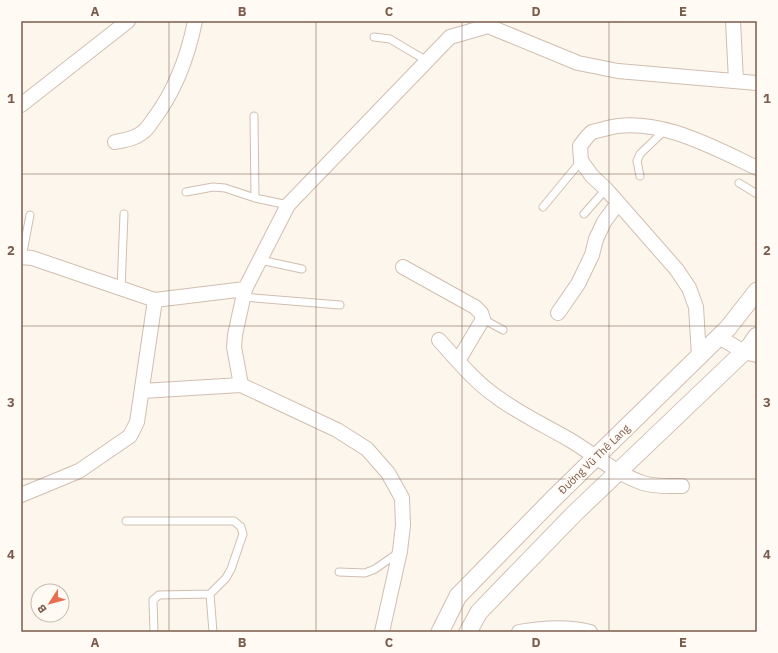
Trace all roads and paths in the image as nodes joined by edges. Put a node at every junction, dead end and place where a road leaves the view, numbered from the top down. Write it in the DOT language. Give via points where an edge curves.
graph roads {
  1 [pos="128,21"];
  2 [pos="195,21"];
  3 [pos="733,21"];
  4 [pos="374,37"];
  5 [pos="427,61"];
  6 [pos="736,81"];
  7 [pos="757,83"];
  8 [pos="21,105"];
  9 [pos="254,116"];
  10 [pos="665,130"];
  11 [pos="114,142"];
  12 [pos="581,161"];
  13 [pos="757,168"];
  14 [pos="640,176"];
  15 [pos="739,183"];
  16 [pos="606,189"];
  17 [pos="186,192"];
  18 [pos="757,194"];
  19 [pos="255,198"];
  20 [pos="618,203"];
  21 [pos="288,205"];
  22 [pos="543,206"];
  23 [pos="124,214"];
  24 [pos="584,214"];
  25 [pos="30,215"];
  26 [pos="22,257"];
  27 [pos="260,260"];
  28 [pos="402,267"];
  29 [pos="302,269"];
  30 [pos="121,289"];
  31 [pos="757,291"];
  32 [pos="244,293"];
  33 [pos="155,300"];
  34 [pos="340,305"];
  35 [pos="558,313"];
  36 [pos="483,319"];
  37 [pos="503,330"];
  38 [pos="757,336"];
  39 [pos="719,337"];
  40 [pos="439,340"];
  41 [pos="751,353"];
  42 [pos="699,356"];
  43 [pos="458,361"];
  44 [pos="241,385"];
  45 [pos="142,391"];
  46 [pos="596,457"];
  47 [pos="618,472"];
  48 [pos="682,486"];
  49 [pos="21,494"];
  50 [pos="126,521"];
  51 [pos="504,549"];
  52 [pos="400,551"];
  53 [pos="522,568"];
  54 [pos="338,572"];
  55 [pos="210,594"];
  56 [pos="526,631"];
  57 [pos="154,632"];
  58 [pos="213,632"];
  59 [pos="382,632"];
  60 [pos="440,632"];
  61 [pos="468,632"];
  62 [pos="590,632"];
  1 -- 8 [label="street"];
  2 -- 11 [label="street" via="191,42 162,108 144,132 132,139"];
  3 -- 6 [label="street"];
  4 -- 5 [label="lane" via="390,39"];
  5 -- 6 [label="street" via="450,37 488,26 578,64 618,71"];
  5 -- 21 [label="street"];
  6 -- 7 [label="street"];
  9 -- 19 [label="lane"];
  10 -- 12 [label="street" via="639,125 617,125 592,133 580,146"];
  10 -- 13 [label="street" via="692,138"];
  10 -- 14 [label="lane" via="640,154 637,161"];
  12 -- 16 [label="street"];
  12 -- 22 [label="lane"];
  15 -- 18 [label="lane"];
  16 -- 20 [label="street"];
  16 -- 24 [label="lane"];
  17 -- 19 [label="lane" via="225,188"];
  19 -- 21 [label="lane"];
  20 -- 35 [label="street" via="604,222 578,284"];
  20 -- 42 [label="street" via="677,270 689,288 696,307"];
  21 -- 27 [label="street"];
  23 -- 30 [label="lane"];
  25 -- 26 [label="lane"];
  26 -- 30 [label="street" via="32,258"];
  27 -- 29 [label="lane"];
  27 -- 32 [label="street"];
  28 -- 36 [label="street" via="475,307"];
  30 -- 33 [label="street"];
  31 -- 39 [label="street, Đường Vũ Thê Lang"];
  32 -- 33 [label="street"];
  32 -- 34 [label="lane"];
  32 -- 44 [label="street" via="234,347"];
  33 -- 45 [label="street"];
  36 -- 37 [label="lane"];
  36 -- 43 [label="street"];
  38 -- 41 [label="street"];
  39 -- 41 [label="street"];
  39 -- 42 [label="street, Đường Vũ Thê Lang"];
  40 -- 43 [label="street"];
  41 -- 47 [label="street"];
  42 -- 46 [label="street, Đường Vũ Thê Lang"];
  43 -- 46 [label="street" via="474,378 517,411"];
  44 -- 45 [label="street"];
  44 -- 52 [label="street" via="337,430 367,449 388,473 402,498 403,525"];
  45 -- 49 [label="street" via="137,422 130,436 79,471"];
  46 -- 47 [label="street"];
  46 -- 51 [label="street, Đường Vũ Thê Lang"];
  47 -- 48 [label="street" via="644,484"];
  47 -- 53 [label="street"];
  50 -- 55 [label="lane" via="234,521 241,527 243,534 231,569"];
  51 -- 53 [label="street"];
  51 -- 60 [label="street, Đường Vũ Thê Lang" via="458,596"];
  52 -- 54 [label="lane" via="375,569 364,573"];
  52 -- 59 [label="street"];
  53 -- 61 [label="street" via="479,612"];
  55 -- 57 [label="lane" via="159,595 153,600"];
  55 -- 58 [label="lane"];
  56 -- 62 [label="street" via="577,629"];
}
